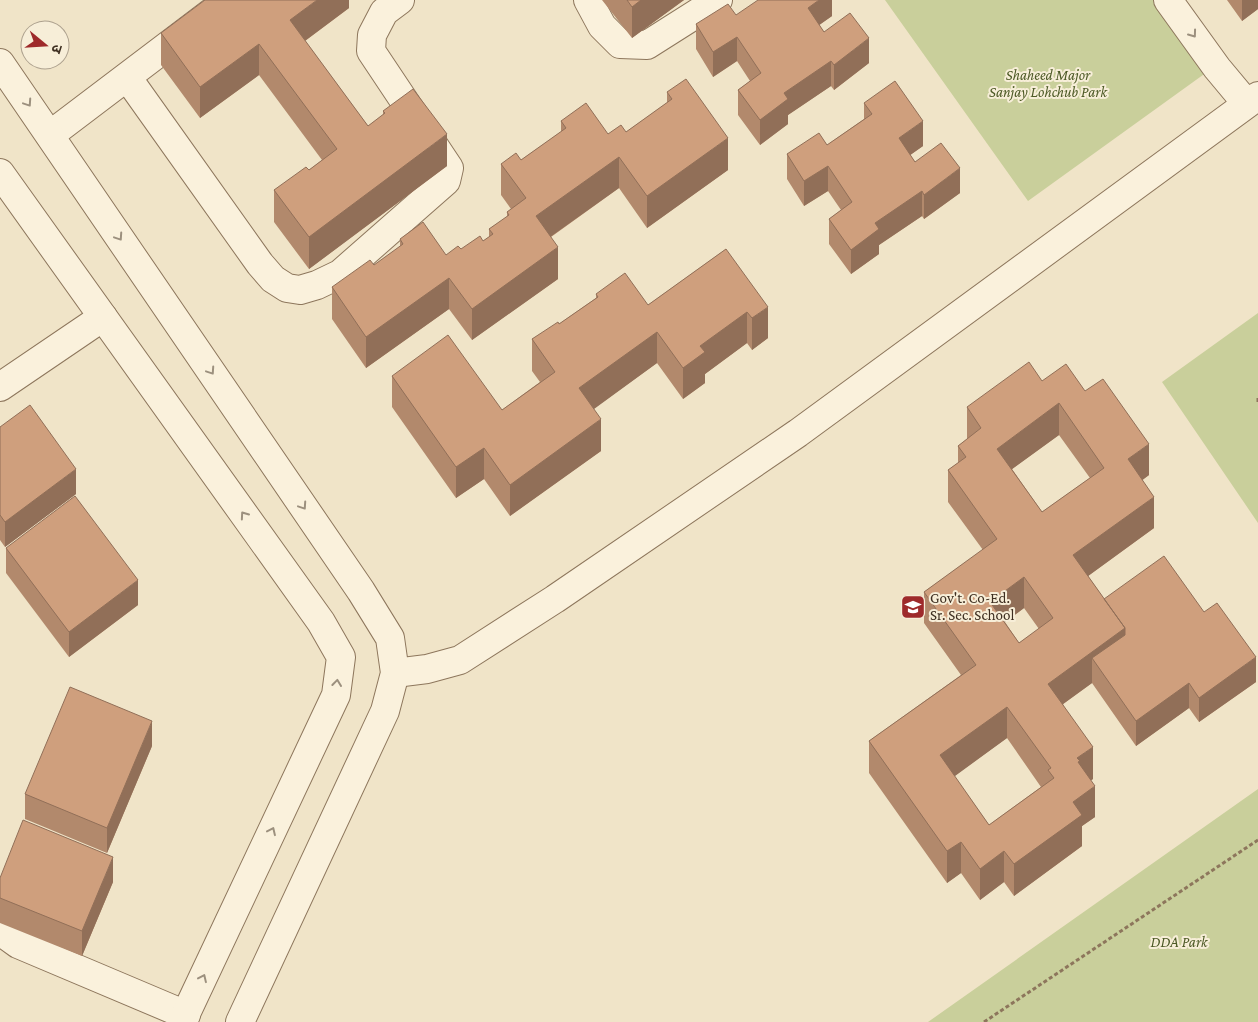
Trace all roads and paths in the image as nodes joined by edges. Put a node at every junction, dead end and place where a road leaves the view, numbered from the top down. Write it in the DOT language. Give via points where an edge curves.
graph roads {
  1 [pos="228,0"];
  2 [pos="400,0"];
  3 [pos="588,0"];
  4 [pos="718,0"];
  5 [pos="1168,0"];
  6 [pos="0,63"];
  7 [pos="127,77"];
  8 [pos="1252,100"];
  9 [pos="50,135"];
  10 [pos="0,173"];
  11 [pos="103,317"];
  12 [pos="0,387"];
  13 [pos="1258,398"];
  14 [pos="1258,403"];
  15 [pos="394,673"];
  16 [pos="1258,840"];
  17 [pos="0,931"];
  18 [pos="184,1018"];
  19 [pos="240,1022"];
  20 [pos="984,1022"];
  1 -- 7 [label="street"];
  2 -- 7 [label="street" via="384,12 372,35 371,51 449,168 446,181 340,274 309,288 287,288 266,271"];
  3 -- 4 [label="street" via="602,26 620,44 647,45"];
  5 -- 8 [label="street, one-way" via="1217,68"];
  6 -- 9 [label="street, one-way"];
  7 -- 9 [label="street"];
  8 -- 15 [label="street" via="798,433 555,599 460,660"];
  9 -- 15 [label="street, one-way" via="361,591 390,638"];
  10 -- 11 [label="street"];
  11 -- 12 [label="street"];
  18 -- 11 [label="street, one-way" via="336,695 341,658 321,622"];
  13 -- 14 [label="path"];
  15 -- 19 [label="street" via="385,711"];
  16 -- 20 [label="path"];
  17 -- 18 [label="street" via="18,944"];
}
